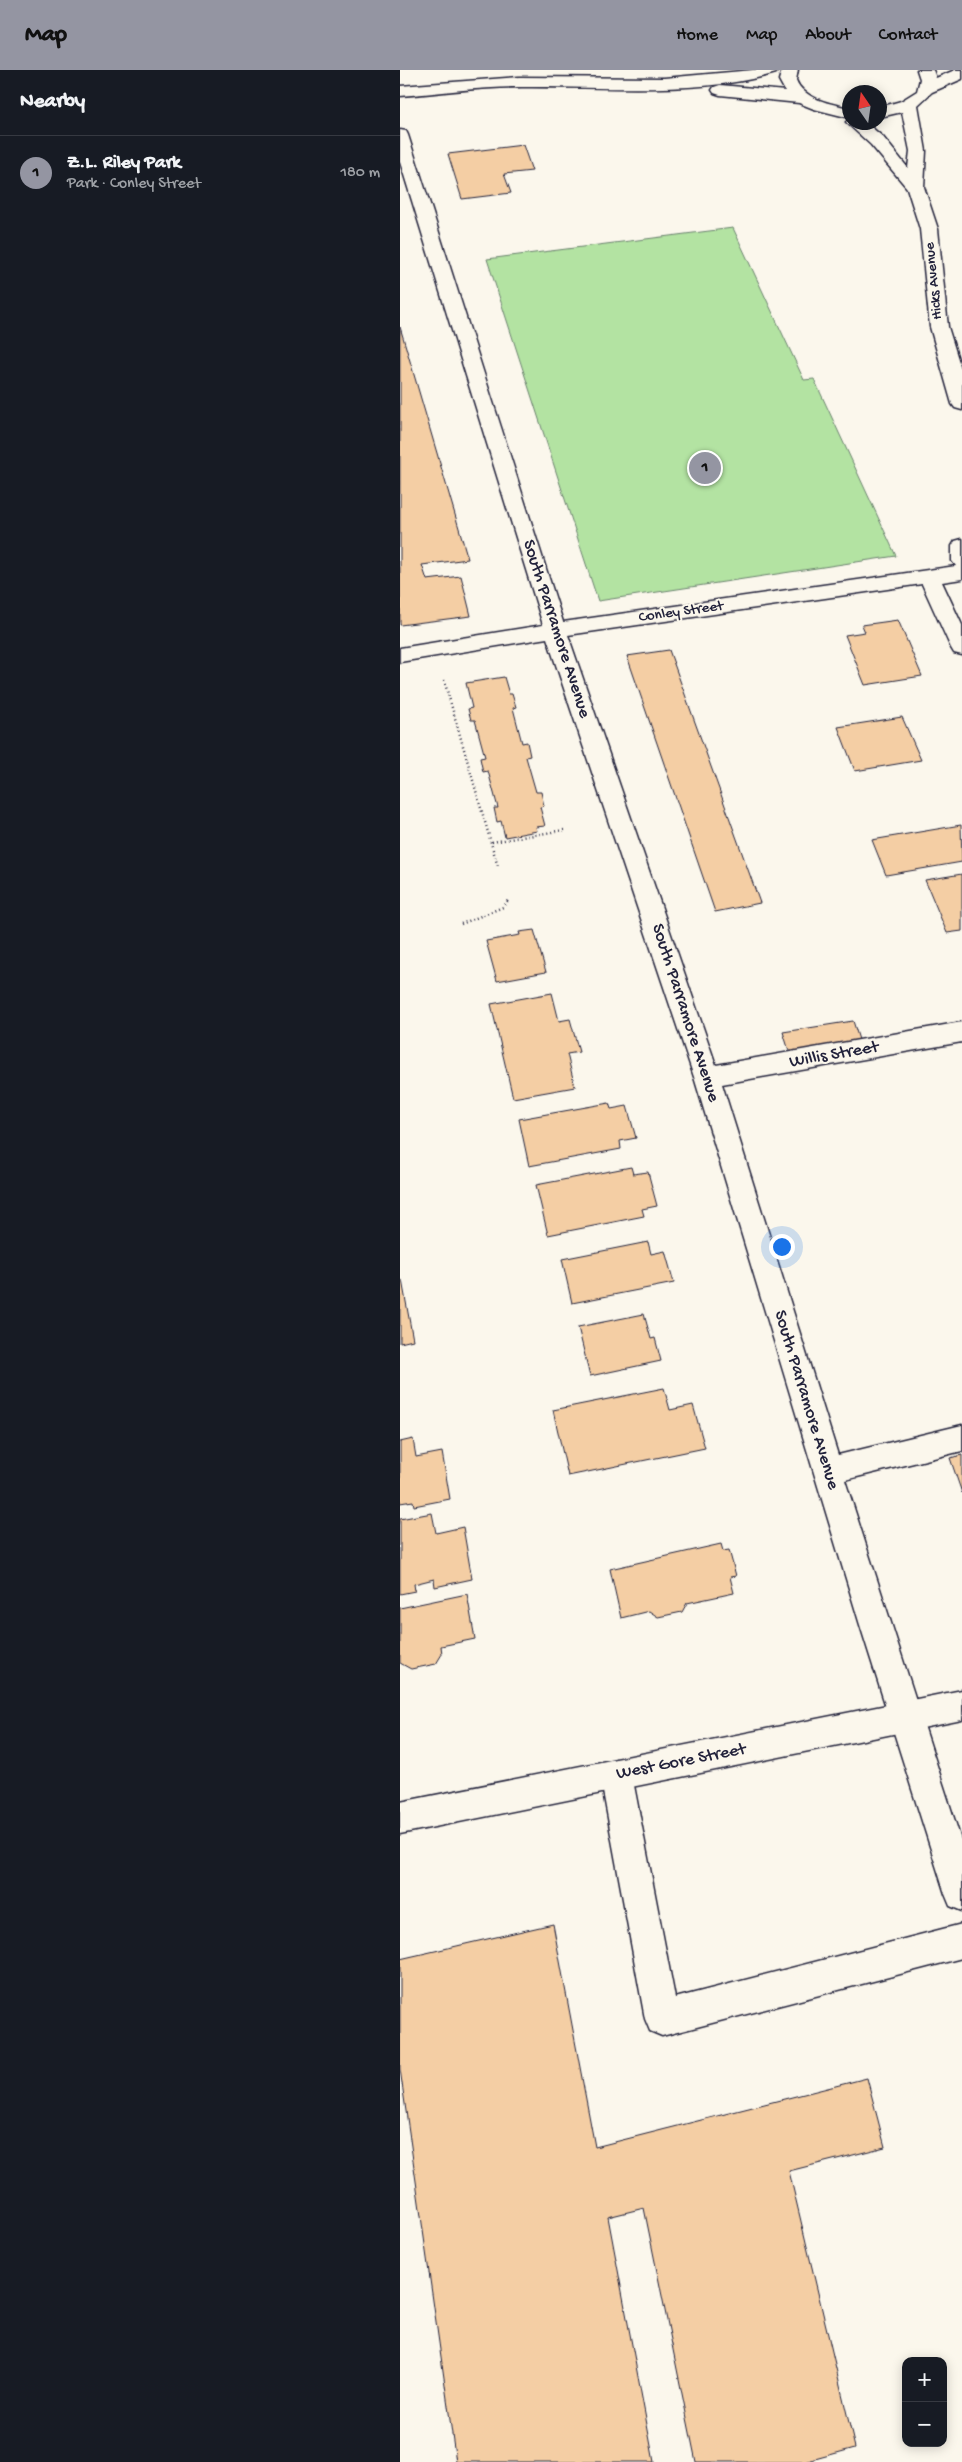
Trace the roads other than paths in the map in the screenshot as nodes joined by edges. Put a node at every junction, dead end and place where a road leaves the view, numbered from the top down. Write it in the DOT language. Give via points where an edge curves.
graph roads {
  1 [pos="770,70"];
  2 [pos="790,70"];
  3 [pos="925,70"];
  4 [pos="962,73"];
  5 [pos="664,83"];
  6 [pos="926,89"];
  7 [pos="400,92"];
  8 [pos="803,98"];
  9 [pos="909,104"];
  10 [pos="887,110"];
  11 [pos="842,113"];
  12 [pos="864,130"];
  13 [pos="400,135"];
  14 [pos="915,187"];
  15 [pos="962,404"];
  16 [pos="962,546"];
  17 [pos="962,561"];
  18 [pos="962,572"];
  19 [pos="930,577"];
  20 [pos="555,630"];
  21 [pos="962,648"];
  22 [pos="400,655"];
  23 [pos="962,1032"];
  24 [pos="707,1077"];
  25 [pos="962,1438"];
  26 [pos="828,1471"];
  27 [pos="962,1705"];
  28 [pos="904,1718"];
  29 [pos="616,1775"];
  30 [pos="400,1818"];
  31 [pos="962,1894"];
  32 [pos="962,1941"];
  1 -- 5 [label="street" via="750,76"];
  2 -- 8 [label="street" via="789,84"];
  3 -- 6 [label="street" via="928,75"];
  4 -- 6 [label="street"];
  5 -- 7 [label="street" via="519,82"];
  5 -- 8 [label="street"];
  6 -- 9 [label="street" via="922,96"];
  8 -- 11 [label="street"];
  9 -- 10 [label="street"];
  9 -- 14 [label="street, Hicks Avenue" via="918,151"];
  12 -- 14 [label="street, Hicks Avenue" via="877,141"];
  13 -- 20 [label="street, South Parramore Avenue"];
  14 -- 15 [label="street, Hicks Avenue" via="929,228 939,327"];
  16 -- 17 [label="street"];
  18 -- 19 [label="street, Conley Street"];
  19 -- 20 [label="street, Conley Street"];
  19 -- 21 [label="street"];
  20 -- 22 [label="street, Conley Street"];
  20 -- 24 [label="street, South Parramore Avenue"];
  23 -- 24 [label="street, Willis Street"];
  24 -- 26 [label="street, South Parramore Avenue"];
  25 -- 26 [label="street"];
  26 -- 28 [label="street, South Parramore Avenue"];
  27 -- 28 [label="street, West Gore Street"];
  28 -- 29 [label="street, West Gore Street"];
  28 -- 31 [label="street, South Parramore Avenue"];
  29 -- 30 [label="street, West Gore Street"];
  29 -- 32 [label="street" via="662,2019"];
}
